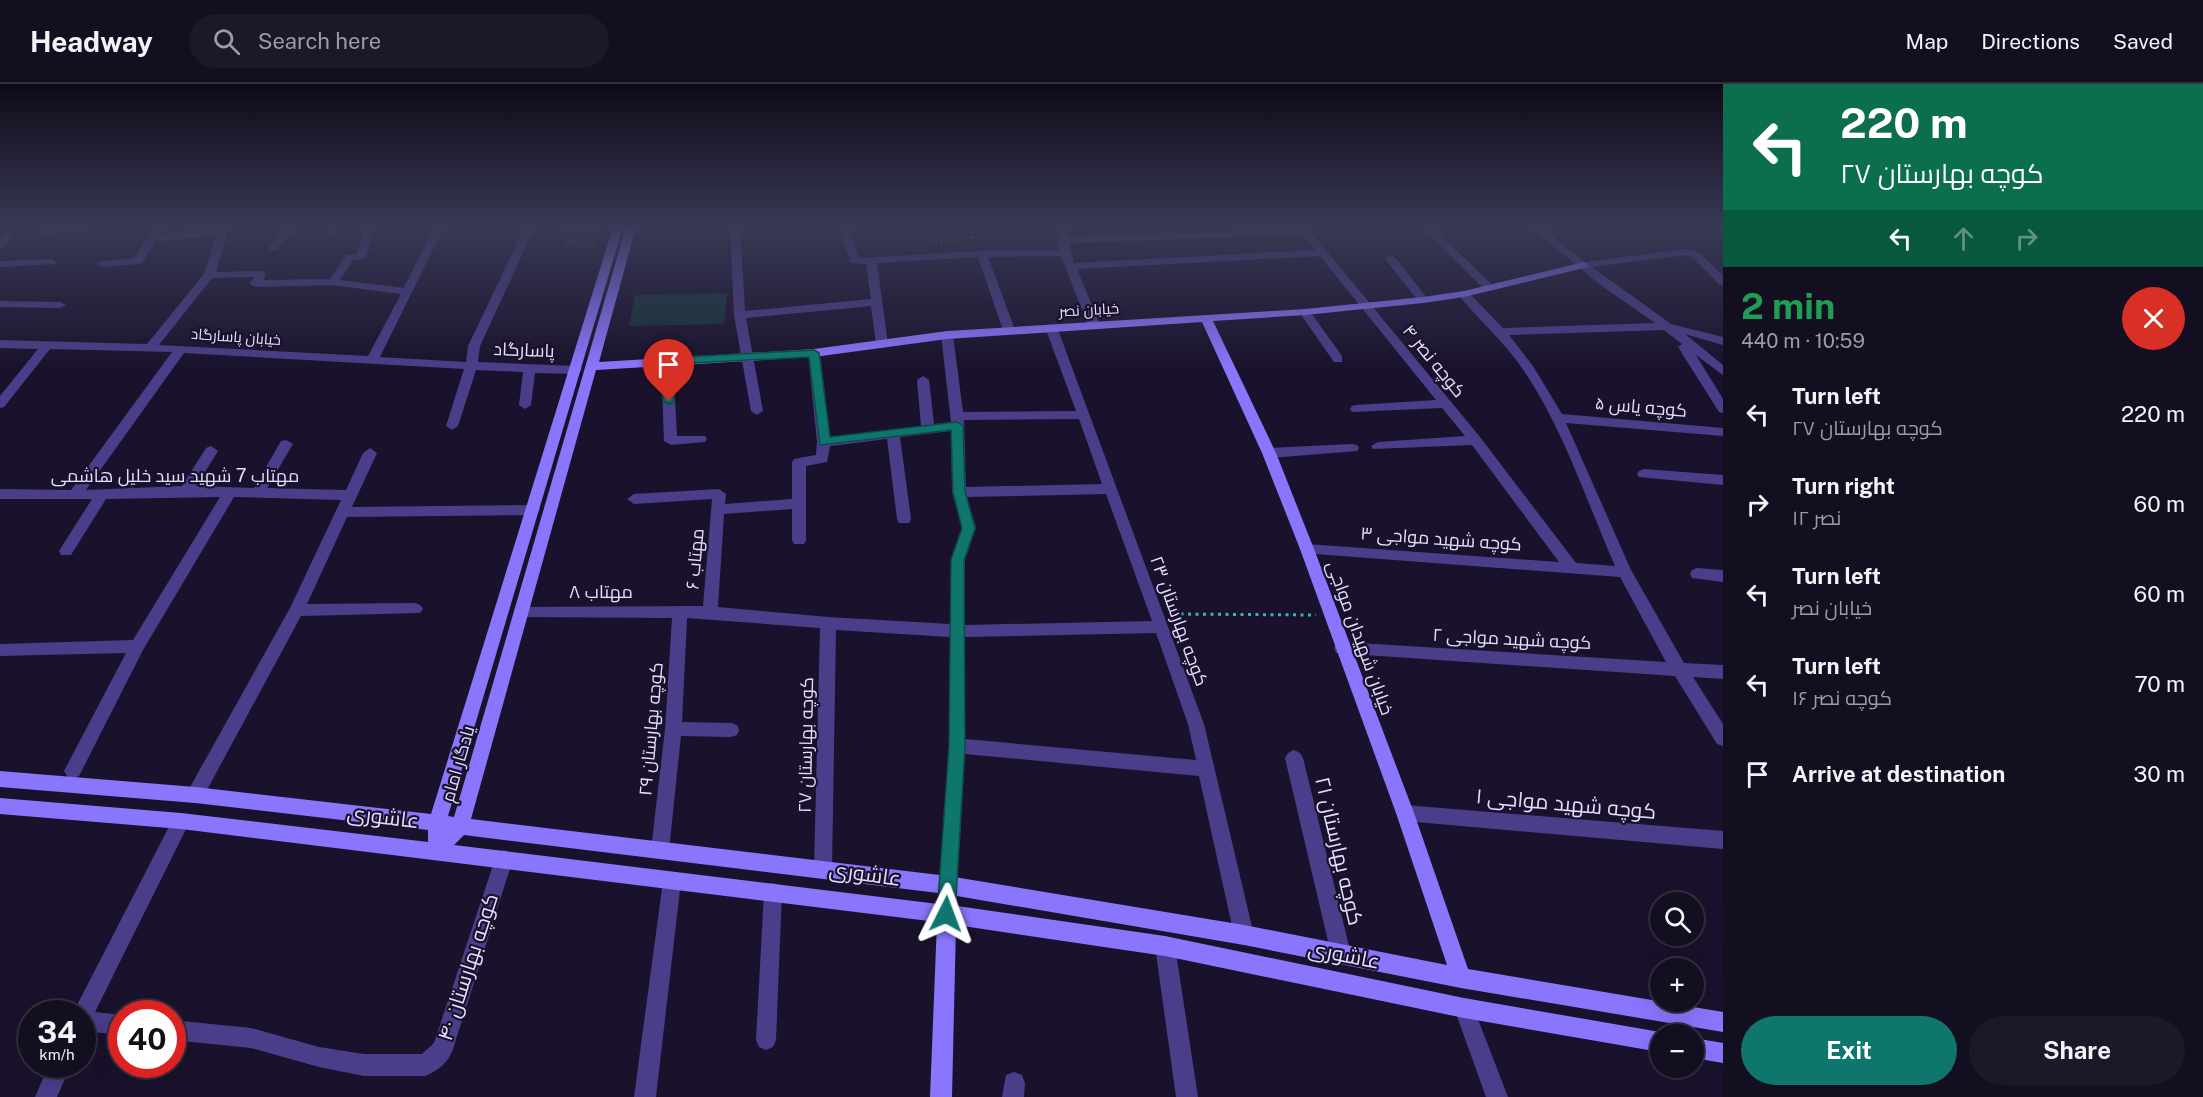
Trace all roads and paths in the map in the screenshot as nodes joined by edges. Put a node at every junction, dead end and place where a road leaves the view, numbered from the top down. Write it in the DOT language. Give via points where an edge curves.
graph roads {
  1 [pos="247,274"];
  2 [pos="261,274"];
  3 [pos="338,274"];
  4 [pos="416,274"];
  5 [pos="508,274"];
  6 [pos="610,274"];
  7 [pos="610,274"];
  8 [pos="738,274"];
  9 [pos="873,274"];
  10 [pos="989,274"];
  11 [pos="1074,274"];
  12 [pos="1340,274"];
  13 [pos="1403,274"];
  14 [pos="1475,274"];
  15 [pos="1546,274"];
  16 [pos="1595,274"];
  17 [pos="209,275"];
  18 [pos="333,282"];
  19 [pos="1488,287"];
  20 [pos="408,292"];
  21 [pos="1464,294"];
  22 [pos="1423,300"];
  23 [pos="877,302"];
  24 [pos="0,304"];
  25 [pos="60,305"];
  26 [pos="1365,306"];
  27 [pos="1305,312"];
  28 [pos="740,315"];
  29 [pos="1206,318"];
  30 [pos="1094,325"];
  31 [pos="1667,326"];
  32 [pos="1051,327"];
  33 [pos="1009,330"];
  34 [pos="1500,332"];
  35 [pos="946,335"];
  36 [pos="1723,341"];
  37 [pos="0,344"];
  38 [pos="882,344"];
  39 [pos="46,346"];
  40 [pos="150,348"];
  41 [pos="181,349"];
  42 [pos="814,353"];
  43 [pos="747,356"];
  44 [pos="1338,359"];
  45 [pos="372,360"];
  46 [pos="667,360"];
  47 [pos="471,366"];
  48 [pos="593,366"];
  49 [pos="529,369"];
  50 [pos="576,370"];
  51 [pos="1723,371"];
  52 [pos="923,380"];
  53 [pos="0,404"];
  54 [pos="1446,404"];
  55 [pos="525,405"];
  56 [pos="1356,409"];
  57 [pos="1723,409"];
  58 [pos="757,411"];
  59 [pos="1083,415"];
  60 [pos="1557,418"];
  61 [pos="957,421"];
  62 [pos="452,426"];
  63 [pos="928,428"];
  64 [pos="893,432"];
  65 [pos="1723,432"];
  66 [pos="700,439"];
  67 [pos="1474,440"];
  68 [pos="824,442"];
  69 [pos="286,444"];
  70 [pos="1378,446"];
  71 [pos="1352,448"];
  72 [pos="211,451"];
  73 [pos="370,453"];
  74 [pos="1269,453"];
  75 [pos="1644,474"];
  76 [pos="1723,480"];
  77 [pos="1110,489"];
  78 [pos="186,491"];
  79 [pos="230,492"];
  80 [pos="959,492"];
  81 [pos="0,494"];
  82 [pos="102,494"];
  83 [pos="257,494"];
  84 [pos="75,495"];
  85 [pos="349,495"];
  86 [pos="634,499"];
  87 [pos="799,503"];
  88 [pos="534,510"];
  89 [pos="718,510"];
  90 [pos="341,512"];
  91 [pos="904,519"];
  92 [pos="799,540"];
  93 [pos="1307,549"];
  94 [pos="66,551"];
  95 [pos="1572,568"];
  96 [pos="1625,573"];
  97 [pos="1697,574"];
  98 [pos="1723,576"];
  99 [pos="415,609"];
  100 [pos="297,610"];
  101 [pos="522,611"];
  102 [pos="680,612"];
  103 [pos="710,612"];
  104 [pos="1330,615"];
  105 [pos="1160,621"];
  106 [pos="828,623"];
  107 [pos="959,631"];
  108 [pos="137,646"];
  109 [pos="1342,648"];
  110 [pos="0,650"];
  111 [pos="1679,669"];
  112 [pos="1723,672"];
  113 [pos="673,729"];
  114 [pos="731,730"];
  115 [pos="1723,739"];
  116 [pos="957,746"];
  117 [pos="1294,758"];
  118 [pos="1206,770"];
  119 [pos="72,771"];
  120 [pos="0,779"];
  121 [pos="450,781"];
  122 [pos="473,782"];
  123 [pos="195,795"];
  124 [pos="0,806"];
  125 [pos="1405,813"];
  126 [pos="181,821"];
  127 [pos="437,823"];
  128 [pos="460,826"];
  129 [pos="1723,840"];
  130 [pos="660,850"];
  131 [pos="437,851"];
  132 [pos="504,859"];
  133 [pos="823,868"];
  134 [pos="672,881"];
  135 [pos="948,885"];
  136 [pos="773,892"];
  137 [pos="946,924"];
  138 [pos="1244,935"];
  139 [pos="1165,946"];
  140 [pos="1341,954"];
  141 [pos="1461,978"];
  142 [pos="90,1000"];
  143 [pos="1464,1008"];
  144 [pos="1723,1022"];
  145 [pos="186,1031"];
  146 [pos="766,1040"];
  147 [pos="1650,1040"];
  148 [pos="1704,1050"];
  149 [pos="1723,1053"];
  150 [pos="54,1078"];
  151 [pos="46,1097"];
  152 [pos="645,1097"];
  153 [pos="941,1097"];
  154 [pos="1187,1097"];
  155 [pos="1497,1097"];
  1 -- 17 [label="street"];
  2 -- 18 [label="street" via="256,284"];
  3 -- 18 [label="street"];
  4 -- 20 [label="street"];
  5 -- 47 [label="street" via="474,346"];
  6 -- 48 [label="street, یادگار امام"];
  7 -- 50 [label="street, یادگار امام"];
  8 -- 28 [label="street"];
  9 -- 23 [label="street"];
  10 -- 33 [label="street"];
  11 -- 30 [label="street"];
  12 -- 26 [label="street, کوچه نصر ۴"];
  13 -- 22 [label="street"];
  14 -- 19 [label="street"];
  15 -- 19 [label="street, خیابان نصر"];
  16 -- 31 [label="street"];
  17 -- 40 [label="street"];
  18 -- 20 [label="street"];
  19 -- 21 [label="street, خیابان نصر"];
  20 -- 45 [label="street"];
  21 -- 22 [label="street, خیابان نصر"];
  21 -- 34 [label="street"];
  22 -- 26 [label="street, خیابان نصر"];
  23 -- 28 [label="street"];
  23 -- 38 [label="street"];
  24 -- 25 [label="street"];
  26 -- 27 [label="street, خیابان نصر"];
  26 -- 54 [label="street, کوچه نصر ۴"];
  27 -- 29 [label="street, خیابان نصر"];
  27 -- 44 [label="street"];
  28 -- 43 [label="street"];
  29 -- 30 [label="street, خیابان نصر"];
  29 -- 74 [label="street, خیابان شهیدان مواجی"];
  30 -- 32 [label="street, خیابان نصر"];
  31 -- 34 [label="street"];
  31 -- 36 [label="street"];
  31 -- 51 [label="street"];
  31 -- 57 [label="street"];
  32 -- 33 [label="street, خیابان نصر"];
  32 -- 59 [label="street, کوچه بهارستان ۲۳"];
  33 -- 35 [label="street, خیابان نصر"];
  34 -- 60 [label="street" via="1530,370"];
  35 -- 38 [label="street, خیابان نصر"];
  35 -- 61 [label="street"];
  37 -- 39 [label="street, خیابان پاسارگاد"];
  38 -- 42 [label="street, خیابان نصر"];
  39 -- 40 [label="street, خیابان پاسارگاد"];
  39 -- 53 [label="street"];
  40 -- 41 [label="street, خیابان پاسارگاد"];
  41 -- 45 [label="street, خیابان پاسارگاد"];
  41 -- 84 [label="street"];
  42 -- 43 [label="street, خیابان نصر"];
  42 -- 68 [label="street"];
  43 -- 46 [label="street, خیابان نصر"];
  43 -- 58 [label="street"];
  45 -- 47 [label="street, خیابان پاسارگاد"];
  46 -- 48 [label="street, خیابان نصر"];
  46 -- 66 [label="street" via="671,441"];
  47 -- 49 [label="street, پاسارگاد"];
  47 -- 62 [label="street"];
  48 -- 101 [label="street, یادگار امام"];
  49 -- 50 [label="street, پاسارگاد"];
  49 -- 55 [label="street"];
  50 -- 88 [label="street, یادگار امام"];
  52 -- 63 [label="street"];
  54 -- 56 [label="street"];
  54 -- 67 [label="street, کوچه نصر ۴"];
  59 -- 61 [label="street"];
  59 -- 77 [label="street, کوچه بهارستان ۲۳"];
  60 -- 65 [label="street, کوچه یاس ۵"];
  60 -- 96 [label="street"];
  61 -- 63 [label="street"];
  61 -- 80 [label="street"];
  63 -- 64 [label="street"];
  64 -- 68 [label="street"];
  64 -- 91 [label="street"];
  67 -- 70 [label="street"];
  67 -- 95 [label="street, کوچه نصر ۴"];
  68 -- 87 [label="street" via="822,459 799,462"];
  69 -- 83 [label="street"];
  71 -- 74 [label="street"];
  72 -- 78 [label="street"];
  73 -- 85 [label="street"];
  74 -- 93 [label="street, خیابان شهیدان مواجی"];
  75 -- 76 [label="street"];
  77 -- 80 [label="street"];
  77 -- 105 [label="street, کوچه بهارستان ۲۳"];
  78 -- 79 [label="street, مهتاب 7 شهید سید خلیل هاشمی"];
  78 -- 82 [label="street, مهتاب 7 شهید سید خلیل هاشمی"];
  79 -- 83 [label="street, مهتاب 7 شهید سید خلیل هاشمی"];
  79 -- 108 [label="street"];
  80 -- 107 [label="street" via="969,528 958,560"];
  81 -- 84 [label="street, مهتاب 7 شهید سید خلیل هاشمی"];
  82 -- 84 [label="street, مهتاب 7 شهید سید خلیل هاشمی"];
  82 -- 94 [label="street"];
  83 -- 85 [label="street, مهتاب 7 شهید سید خلیل هاشمی"];
  85 -- 90 [label="street"];
  86 -- 89 [label="street, مهتاب ۶" via="719,494"];
  87 -- 89 [label="street, مهتاب ۶"];
  87 -- 92 [label="street"];
  88 -- 90 [label="street"];
  88 -- 121 [label="street, یادگار امام"];
  89 -- 103 [label="street, مهتاب ۶"];
  90 -- 100 [label="street"];
  93 -- 95 [label="street, کوچه شهید مواجی ۳"];
  93 -- 104 [label="street, خیابان شهیدان مواجی"];
  95 -- 96 [label="street, کوچه شهید مواجی ۳"];
  96 -- 111 [label="street"];
  97 -- 98 [label="street"];
  99 -- 100 [label="street"];
  100 -- 123 [label="street"];
  101 -- 102 [label="street, مهتاب ۸"];
  101 -- 122 [label="street, یادگار امام"];
  102 -- 103 [label="street, مهتاب ۸"];
  102 -- 113 [label="street, کوچه بهارستان ۲۹"];
  103 -- 106 [label="street, مهتاب ۸"];
  104 -- 105 [label="path"];
  104 -- 109 [label="street, خیابان شهیدان مواجی"];
  105 -- 107 [label="street, مهتاب ۸"];
  105 -- 118 [label="street, کوچه بهارستان ۲۳" via="1196,724"];
  106 -- 107 [label="street, مهتاب ۸"];
  106 -- 133 [label="street, کوچه بهارستان ۲۷"];
  107 -- 116 [label="street"];
  108 -- 110 [label="street"];
  108 -- 119 [label="street"];
  109 -- 111 [label="street, کوچه شهید مواجی ۲"];
  109 -- 125 [label="street, خیابان شهیدان مواجی"];
  111 -- 112 [label="street, کوچه شهید مواجی ۲"];
  111 -- 115 [label="street"];
  113 -- 114 [label="street"];
  113 -- 130 [label="street, کوچه بهارستان ۲۹"];
  116 -- 118 [label="street"];
  116 -- 135 [label="street"];
  117 -- 140 [label="street, کوچه بهارستان ۲۱"];
  118 -- 138 [label="street, کوچه بهارستان ۲۳"];
  120 -- 123 [label="street, عاشوری"];
  121 -- 122 [label="street" via="455,785"];
  121 -- 127 [label="street, یادگار امام"];
  122 -- 128 [label="street, یادگار امام"];
  123 -- 127 [label="street, عاشوری"];
  124 -- 126 [label="street, عاشوری"];
  125 -- 129 [label="street, کوچه شهید مواجی ۱"];
  125 -- 141 [label="street, خیابان شهیدان مواجی"];
  126 -- 131 [label="street, عاشوری"];
  126 -- 142 [label="street"];
  127 -- 128 [label="street, عاشوری"];
  127 -- 131 [label="street, یادگار امام"];
  128 -- 130 [label="street, عاشوری"];
  128 -- 131 [label="street, یادگار امام"];
  130 -- 133 [label="street, عاشوری"];
  131 -- 132 [label="street, عاشوری"];
  132 -- 134 [label="street, عاشوری"];
  132 -- 145 [label="street, کوچه بهارستان ۴۰" via="442,1049 425,1065 348,1063 251,1038"];
  133 -- 135 [label="street, عاشوری"];
  134 -- 136 [label="street, عاشوری"];
  134 -- 152 [label="street"];
  135 -- 137 [label="street"];
  135 -- 138 [label="street, عاشوری"];
  136 -- 137 [label="street, عاشوری"];
  136 -- 146 [label="street"];
  137 -- 139 [label="street, عاشوری"];
  137 -- 153 [label="street"];
  138 -- 140 [label="street, عاشوری"];
  139 -- 143 [label="street, عاشوری"];
  139 -- 154 [label="street"];
  140 -- 141 [label="street, عاشوری"];
  141 -- 144 [label="street, عاشوری"];
  143 -- 147 [label="street, عاشوری"];
  143 -- 155 [label="street"];
  148 -- 149 [label="street"];
  150 -- 151 [label="street"];
}
